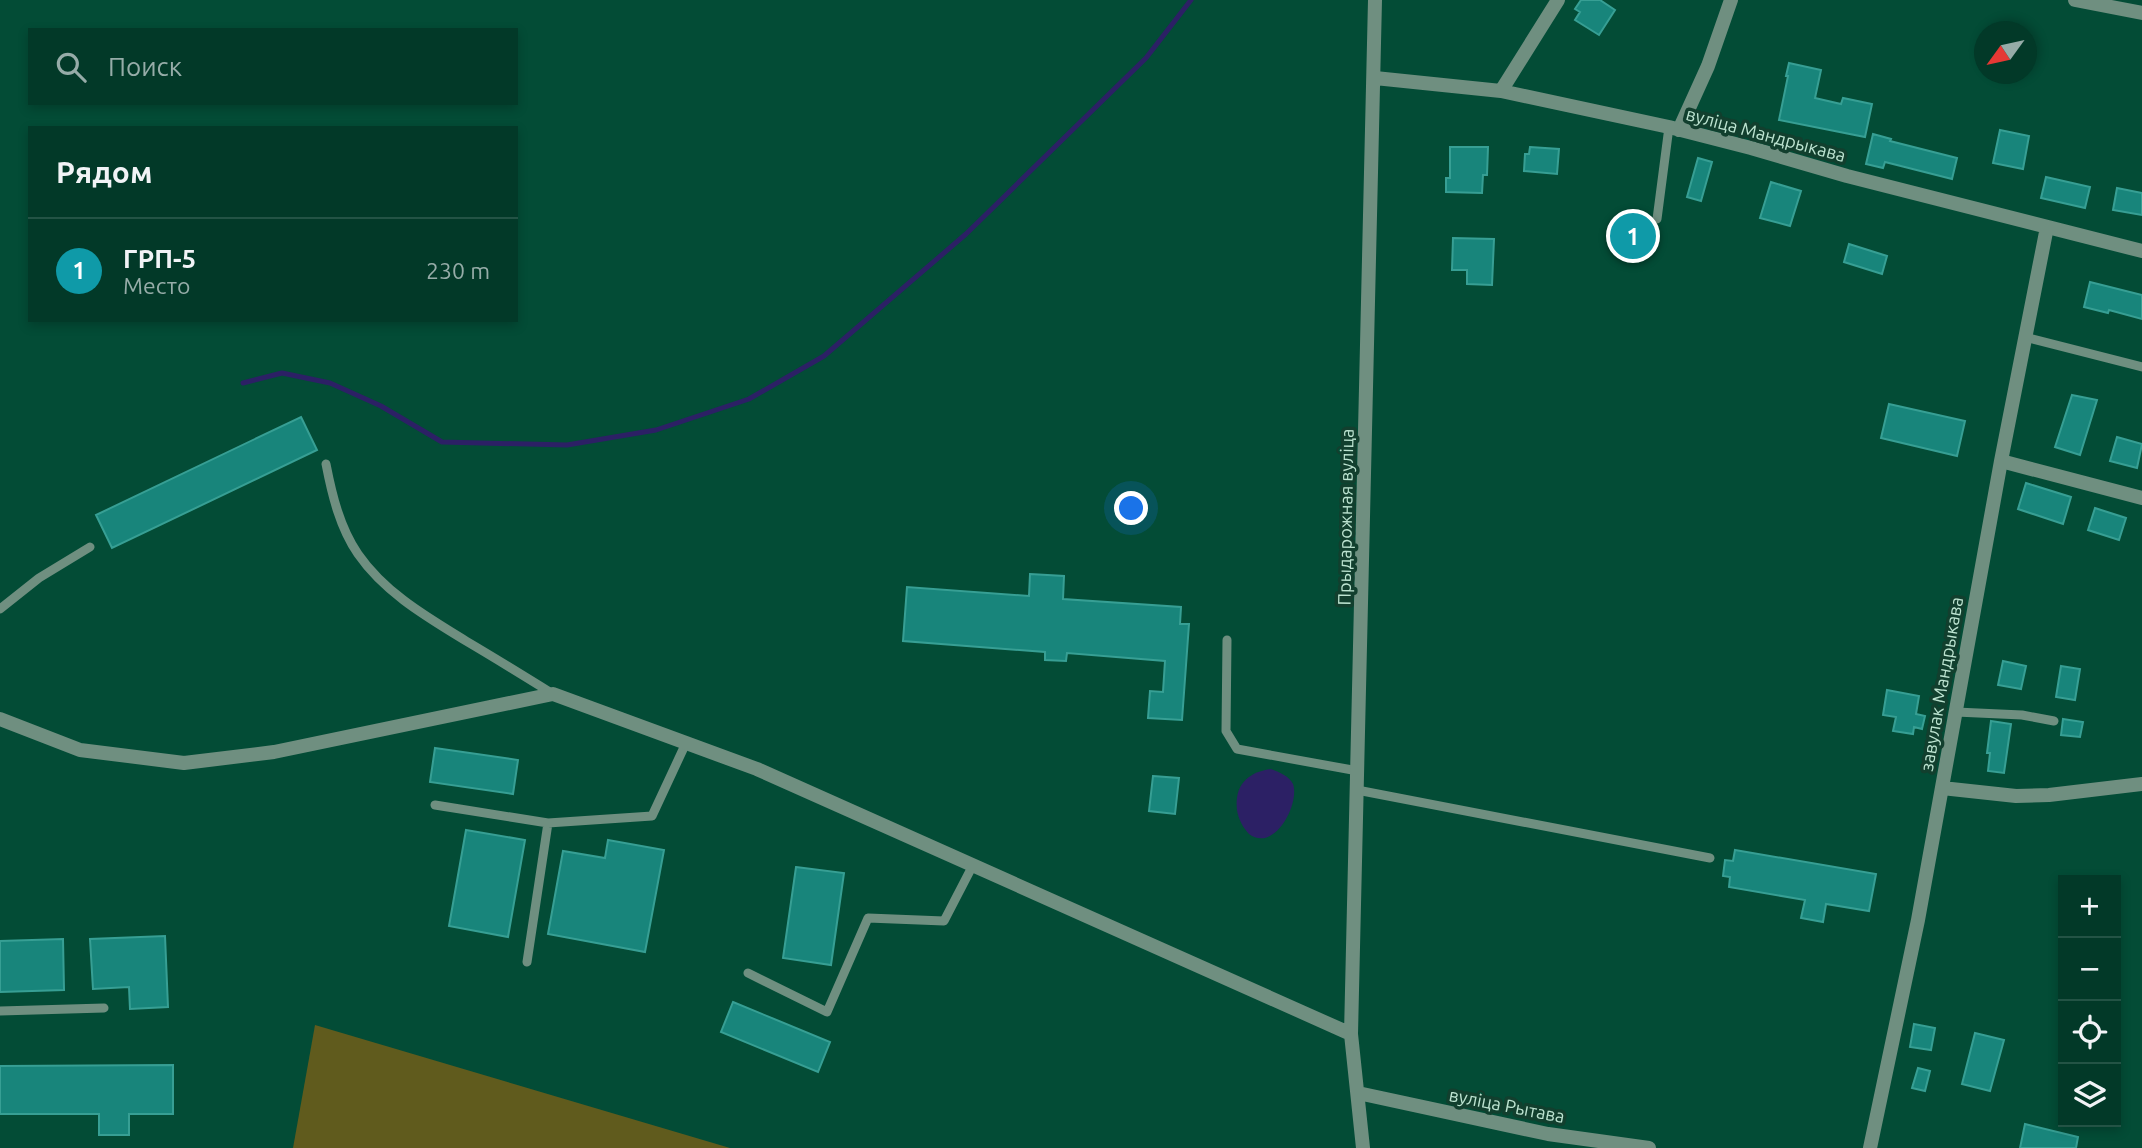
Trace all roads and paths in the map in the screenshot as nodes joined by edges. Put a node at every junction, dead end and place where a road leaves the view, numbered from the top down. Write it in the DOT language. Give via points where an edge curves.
graph roads {
  1 [pos="1376,0"];
  2 [pos="1558,0"];
  3 [pos="1731,0"];
  4 [pos="2075,0"];
  5 [pos="2142,13"];
  6 [pos="1375,78"];
  7 [pos="1501,91"];
  8 [pos="1674,128"];
  9 [pos="1657,219"];
  10 [pos="2047,226"];
  11 [pos="2142,251"];
  12 [pos="2025,337"];
  13 [pos="2142,367"];
  14 [pos="2001,461"];
  15 [pos="326,464"];
  16 [pos="2142,498"];
  17 [pos="90,547"];
  18 [pos="0,609"];
  19 [pos="1227,640"];
  20 [pos="553,694"];
  21 [pos="1956,712"];
  22 [pos="0,719"];
  23 [pos="2054,721"];
  24 [pos="686,743"];
  25 [pos="1358,771"];
  26 [pos="2142,784"];
  27 [pos="1942,788"];
  28 [pos="1357,790"];
  29 [pos="435,805"];
  30 [pos="548,822"];
  31 [pos="1710,858"];
  32 [pos="973,865"];
  33 [pos="527,962"];
  34 [pos="748,974"];
  35 [pos="104,1008"];
  36 [pos="0,1011"];
  37 [pos="1351,1034"];
  38 [pos="1358,1093"];
  39 [pos="1363,1148"];
  40 [pos="1649,1148"];
  41 [pos="1870,1148"];
  1 -- 6 [label="street, Прыдарожная вуліца"];
  2 -- 7 [label="street"];
  3 -- 8 [label="street" via="1708,66"];
  4 -- 5 [label="street"];
  6 -- 7 [label="street, вуліца Мандрыкава"];
  6 -- 25 [label="street, Прыдарожная вуліца"];
  7 -- 8 [label="street, вуліца Мандрыкава"];
  8 -- 9 [label="lane"];
  8 -- 10 [label="street, вуліца Мандрыкава"];
  10 -- 11 [label="street, вуліца Мандрыкава"];
  10 -- 12 [label="street, завулак Мандрыкава"];
  12 -- 13 [label="lane"];
  12 -- 14 [label="street, завулак Мандрыкава"];
  14 -- 16 [label="street"];
  14 -- 21 [label="street, завулак Мандрыкава"];
  15 -- 20 [label="lane" via="342,523 358,555 386,584 408,605"];
  17 -- 18 [label="lane"];
  19 -- 25 [label="lane" via="1226,731 1237,749"];
  20 -- 22 [label="street" via="274,752 184,763 80,750"];
  20 -- 24 [label="street"];
  21 -- 23 [label="lane"];
  21 -- 27 [label="street, завулак Мандрыкава"];
  24 -- 30 [label="lane" via="652,816"];
  24 -- 32 [label="street" via="757,769"];
  25 -- 28 [label="street, Прыдарожная вуліца"];
  26 -- 27 [label="street" via="2016,796"];
  27 -- 41 [label="street, завулак Мандрыкава"];
  28 -- 31 [label="lane"];
  28 -- 37 [label="street, Прыдарожная вуліца"];
  29 -- 30 [label="lane"];
  30 -- 33 [label="lane"];
  32 -- 34 [label="lane" via="944,921 867,918 827,1012"];
  32 -- 37 [label="street"];
  35 -- 36 [label="lane"];
  37 -- 38 [label="street, Прыдарожная вуліца"];
  38 -- 39 [label="street, Прыдарожная вуліца"];
  38 -- 40 [label="street, вуліца Рытава" via="1548,1134"];
}
